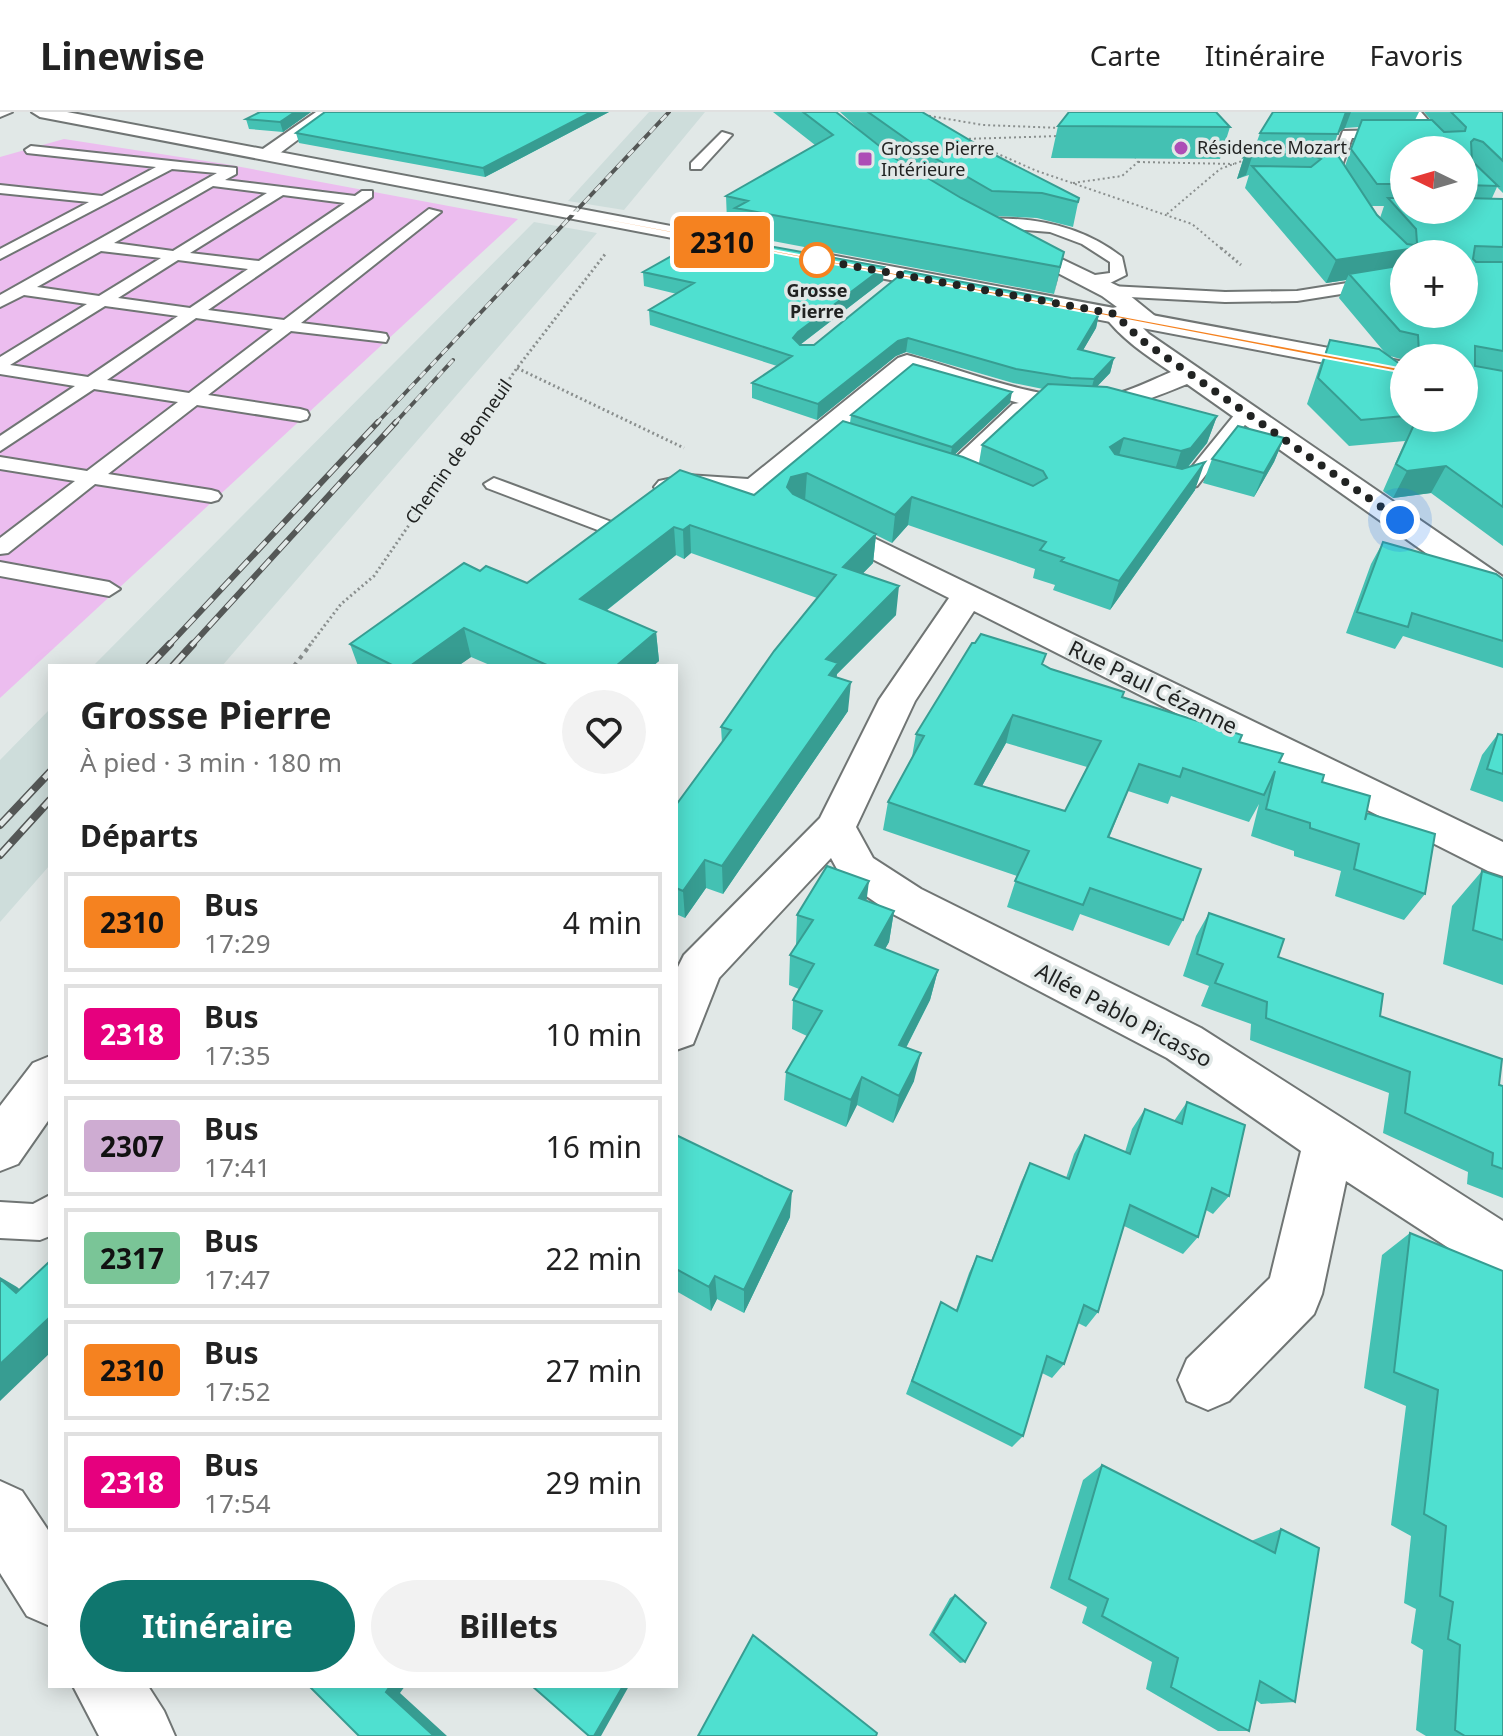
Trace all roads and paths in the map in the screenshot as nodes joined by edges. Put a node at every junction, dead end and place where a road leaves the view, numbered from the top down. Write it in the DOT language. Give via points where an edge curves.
graph roads {
  1 [pos="6,112"];
  2 [pos="40,112"];
  3 [pos="327,112"];
  4 [pos="1412,112"];
  5 [pos="0,114"];
  6 [pos="923,115"];
  7 [pos="1066,128"];
  8 [pos="1430,134"];
  9 [pos="726,135"];
  10 [pos="1064,136"];
  11 [pos="964,139"];
  12 [pos="952,140"];
  13 [pos="73,143"];
  14 [pos="1131,149"];
  15 [pos="31,150"];
  16 [pos="125,151"];
  17 [pos="53,152"];
  18 [pos="1357,152"];
  19 [pos="266,155"];
  20 [pos="1339,157"];
  21 [pos="110,158"];
  22 [pos="175,162"];
  23 [pos="1138,162"];
  24 [pos="1238,162"];
  25 [pos="26,165"];
  26 [pos="696,166"];
  27 [pos="82,172"];
  28 [pos="67,179"];
  29 [pos="210,182"];
  30 [pos="1325,182"];
  31 [pos="1341,182"];
  32 [pos="1071,183"];
  33 [pos="0,189"];
  34 [pos="280,191"];
  35 [pos="39,193"];
  36 [pos="104,200"];
  37 [pos="1354,203"];
  38 [pos="13,206"];
  39 [pos="167,207"];
  40 [pos="434,212"];
  41 [pos="1166,215"];
  42 [pos="973,220"];
  43 [pos="0,236"];
  44 [pos="29,240"];
  45 [pos="612,245"];
  46 [pos="97,247"];
  47 [pos="778,252"];
  48 [pos="0,255"];
  49 [pos="177,255"];
  50 [pos="809,258"];
  51 [pos="262,266"];
  52 [pos="1083,280"];
  53 [pos="1390,280"];
  54 [pos="9,295"];
  55 [pos="1279,296"];
  56 [pos="102,301"];
  57 [pos="1112,303"];
  58 [pos="1060,304"];
  59 [pos="193,313"];
  60 [pos="287,326"];
  61 [pos="380,338"];
  62 [pos="0,366"];
  63 [pos="1390,367"];
  64 [pos="517,368"];
  65 [pos="1190,374"];
  66 [pos="92,383"];
  67 [pos="194,398"];
  68 [pos="1036,398"];
  69 [pos="1246,412"];
  70 [pos="300,415"];
  71 [pos="825,431"];
  72 [pos="854,440"];
  73 [pos="0,445"];
  74 [pos="898,454"];
  75 [pos="0,463"];
  76 [pos="91,477"];
  77 [pos="494,484"];
  78 [pos="1158,484"];
  79 [pos="756,488"];
  80 [pos="211,496"];
  81 [pos="804,513"];
  82 [pos="617,522"];
  83 [pos="0,548"];
  84 [pos="0,569"];
  85 [pos="109,589"];
  86 [pos="1503,592"];
  87 [pos="968,595"];
  88 [pos="296,664"];
  89 [pos="836,827"];
  90 [pos="1503,860"];
  91 [pos="678,1025"];
  92 [pos="48,1081"];
  93 [pos="1329,1141"];
  94 [pos="0,1147"];
  95 [pos="48,1215"];
  96 [pos="0,1220"];
  97 [pos="1503,1252"];
  98 [pos="1208,1380"];
  99 [pos="0,1513"];
  100 [pos="48,1590"];
  101 [pos="109,1688"];
  102 [pos="139,1736"];
  1 -- 5 [label="lane"];
  2 -- 19 [label="street"];
  3 -- 19 [label="street"];
  4 -- 8 [label="street"];
  6 -- 7 [label="path" via="983,125"];
  8 -- 20 [label="lane" via="1347,134"];
  9 -- 26 [label="lane"];
  10 -- 11 [label="path"];
  11 -- 12 [label="path"];
  11 -- 32 [label="path"];
  13 -- 17 [label="lane"];
  14 -- 23 [label="path"];
  15 -- 17 [label="lane"];
  16 -- 21 [label="lane"];
  17 -- 21 [label="lane"];
  17 -- 25 [label="lane"];
  18 -- 20 [label="lane"];
  19 -- 47 [label="street"];
  20 -- 24 [label="lane"];
  20 -- 31 [label="lane" via="1334,171"];
  21 -- 22 [label="lane"];
  21 -- 27 [label="lane"];
  22 -- 29 [label="lane" via="231,171"];
  22 -- 36 [label="lane"];
  23 -- 24 [label="path"];
  23 -- 32 [label="path" via="1122,176"];
  24 -- 41 [label="path" via="1220,169"];
  28 -- 35 [label="lane"];
  29 -- 34 [label="lane"];
  29 -- 39 [label="lane"];
  30 -- 31 [label="lane"];
  31 -- 37 [label="lane"];
  32 -- 41 [label="path"];
  33 -- 35 [label="lane"];
  34 -- 49 [label="lane"];
  34 -- 51 [label="lane" via="362,197"];
  35 -- 36 [label="lane"];
  35 -- 38 [label="lane"];
  36 -- 39 [label="lane"];
  36 -- 44 [label="lane"];
  39 -- 46 [label="lane"];
  40 -- 60 [label="lane"];
  41 -- 55 [label="path" via="1192,224"];
  42 -- 52 [label="street"];
  42 -- 52 [label="lane" via="1019,222 1072,236 1103,247 1117,260 1118,275"];
  43 -- 44 [label="lane"];
  44 -- 46 [label="lane"];
  44 -- 48 [label="lane"];
  45 -- 64 [label="path, Chemin de Bonneuil"];
  46 -- 49 [label="lane"];
  46 -- 54 [label="lane"];
  49 -- 51 [label="lane"];
  49 -- 56 [label="lane"];
  50 -- 58 [label="street" via="895,282"];
  51 -- 59 [label="lane"];
  52 -- 57 [label="street"];
  52 -- 58 [label="street"];
  53 -- 55 [label="lane" via="1355,289"];
  54 -- 56 [label="lane"];
  55 -- 57 [label="lane"];
  56 -- 59 [label="lane"];
  56 -- 62 [label="lane"];
  57 -- 58 [label="street"];
  57 -- 63 [label="street" via="1149,321"];
  57 -- 65 [label="street" via="1140,339"];
  59 -- 60 [label="lane"];
  59 -- 66 [label="lane"];
  60 -- 61 [label="lane"];
  60 -- 67 [label="lane"];
  62 -- 66 [label="lane"];
  64 -- 79 [label="path" via="662,436"];
  64 -- 88 [label="path, Chemin de Bonneuil" via="374,576 341,604"];
  65 -- 68 [label="street" via="1102,405"];
  65 -- 69 [label="street"];
  66 -- 67 [label="lane"];
  66 -- 73 [label="lane"];
  67 -- 70 [label="lane"];
  67 -- 76 [label="lane"];
  68 -- 71 [label="street" via="907,363"];
  68 -- 74 [label="street" via="963,476"];
  69 -- 78 [label="lane" via="1190,482 1173,488"];
  69 -- 86 [label="street"];
  71 -- 72 [label="street"];
  71 -- 79 [label="street"];
  75 -- 76 [label="lane"];
  76 -- 80 [label="lane"];
  76 -- 83 [label="lane"];
  77 -- 82 [label="lane"];
  79 -- 82 [label="street" via="662,488"];
  81 -- 87 [label="street, Rue Paul Cézanne"];
  84 -- 85 [label="lane"];
  87 -- 89 [label="street" via="897,700"];
  87 -- 90 [label="street, Rue Paul Cézanne"];
  89 -- 91 [label="street" via="700,968"];
  89 -- 93 [label="street, Allée Pablo Picasso" via="858,869 906,901 1184,1043"];
  92 -- 94 [label="street"];
  93 -- 97 [label="street, Allée Pablo Picasso"];
  93 -- 98 [label="street" via="1294,1294"];
  95 -- 96 [label="lane" via="40,1222"];
  99 -- 100 [label="street"];
  101 -- 102 [label="street"];
}
